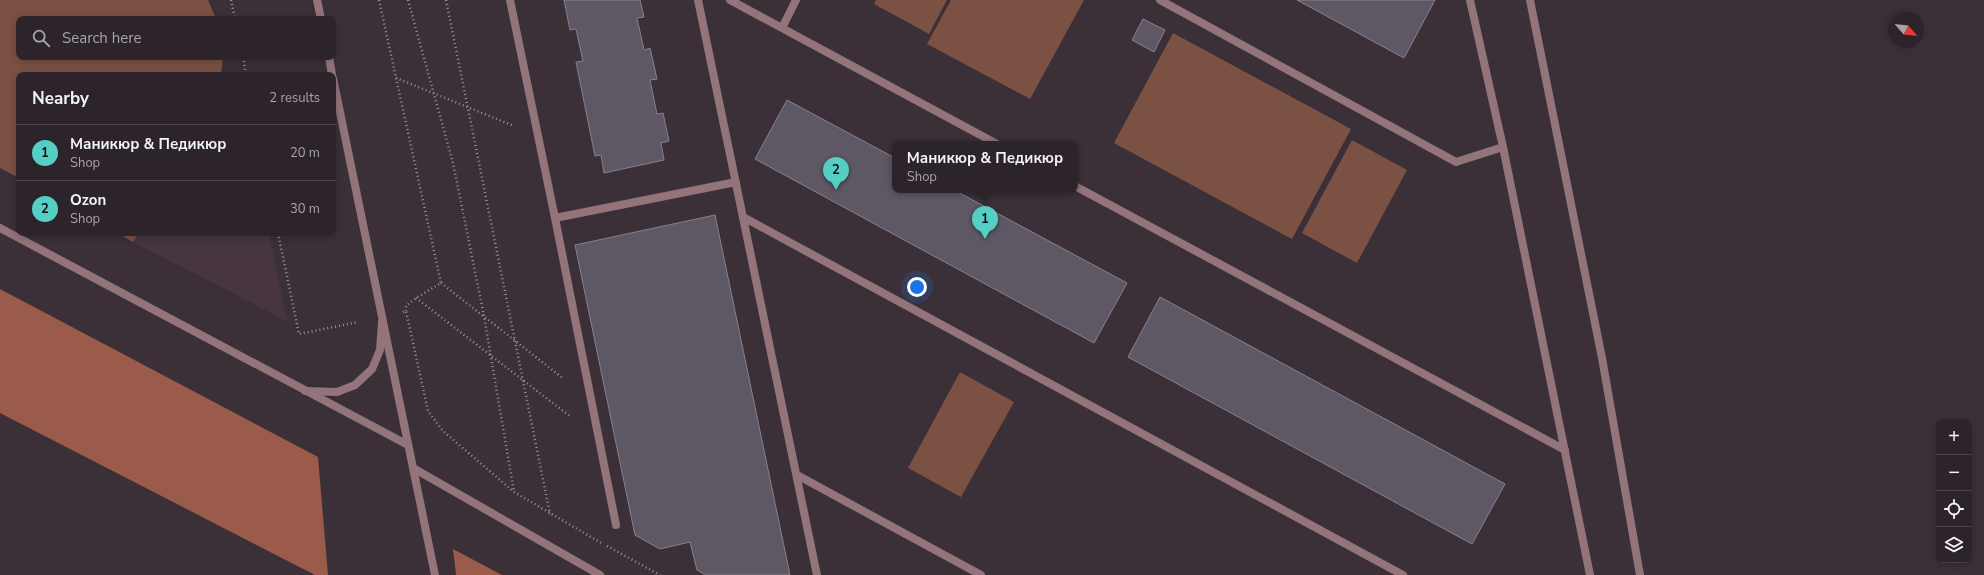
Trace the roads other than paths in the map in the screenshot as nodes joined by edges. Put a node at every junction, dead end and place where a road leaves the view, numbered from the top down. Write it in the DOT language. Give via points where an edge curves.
graph roads {
  1 [pos="317,0"];
  2 [pos="510,0"];
  3 [pos="698,0"];
  4 [pos="730,0"];
  5 [pos="796,0"];
  6 [pos="1160,0"];
  7 [pos="1470,0"];
  8 [pos="1530,0"];
  9 [pos="320,16"];
  10 [pos="782,28"];
  11 [pos="330,60"];
  12 [pos="332,72"];
  13 [pos="336,91"];
  14 [pos="991,141"];
  15 [pos="1503,147"];
  16 [pos="736,182"];
  17 [pos="1078,188"];
  18 [pos="743,217"];
  19 [pos="555,218"];
  20 [pos="0,228"];
  21 [pos="382,317"];
  22 [pos="305,391"];
  23 [pos="408,445"];
  24 [pos="1565,450"];
  25 [pos="413,468"];
  26 [pos="797,475"];
  27 [pos="616,525"];
  28 [pos="435,575"];
  29 [pos="600,575"];
  30 [pos="818,575"];
  31 [pos="981,575"];
  32 [pos="1403,575"];
  33 [pos="1590,575"];
  34 [pos="1640,575"];
  1 -- 9 [label="street"];
  2 -- 19 [label="street"];
  3 -- 16 [label="street"];
  4 -- 10 [label="street"];
  5 -- 10 [label="street"];
  6 -- 15 [label="street" via="1456,162"];
  7 -- 15 [label="street"];
  8 -- 34 [label="street" via="1602,358"];
  10 -- 14 [label="street"];
  11 -- 12 [label="street"];
  13 -- 21 [label="street"];
  15 -- 24 [label="street"];
  16 -- 18 [label="street"];
  16 -- 19 [label="street"];
  17 -- 24 [label="street"];
  18 -- 26 [label="street"];
  18 -- 32 [label="street"];
  19 -- 27 [label="street"];
  20 -- 22 [label="street"];
  21 -- 22 [label="street" via="380,350 372,369 355,385 337,392"];
  21 -- 23 [label="street"];
  22 -- 23 [label="street"];
  23 -- 25 [label="street"];
  24 -- 33 [label="street"];
  25 -- 28 [label="street"];
  25 -- 29 [label="street"];
  26 -- 30 [label="street"];
  26 -- 31 [label="street"];
}
